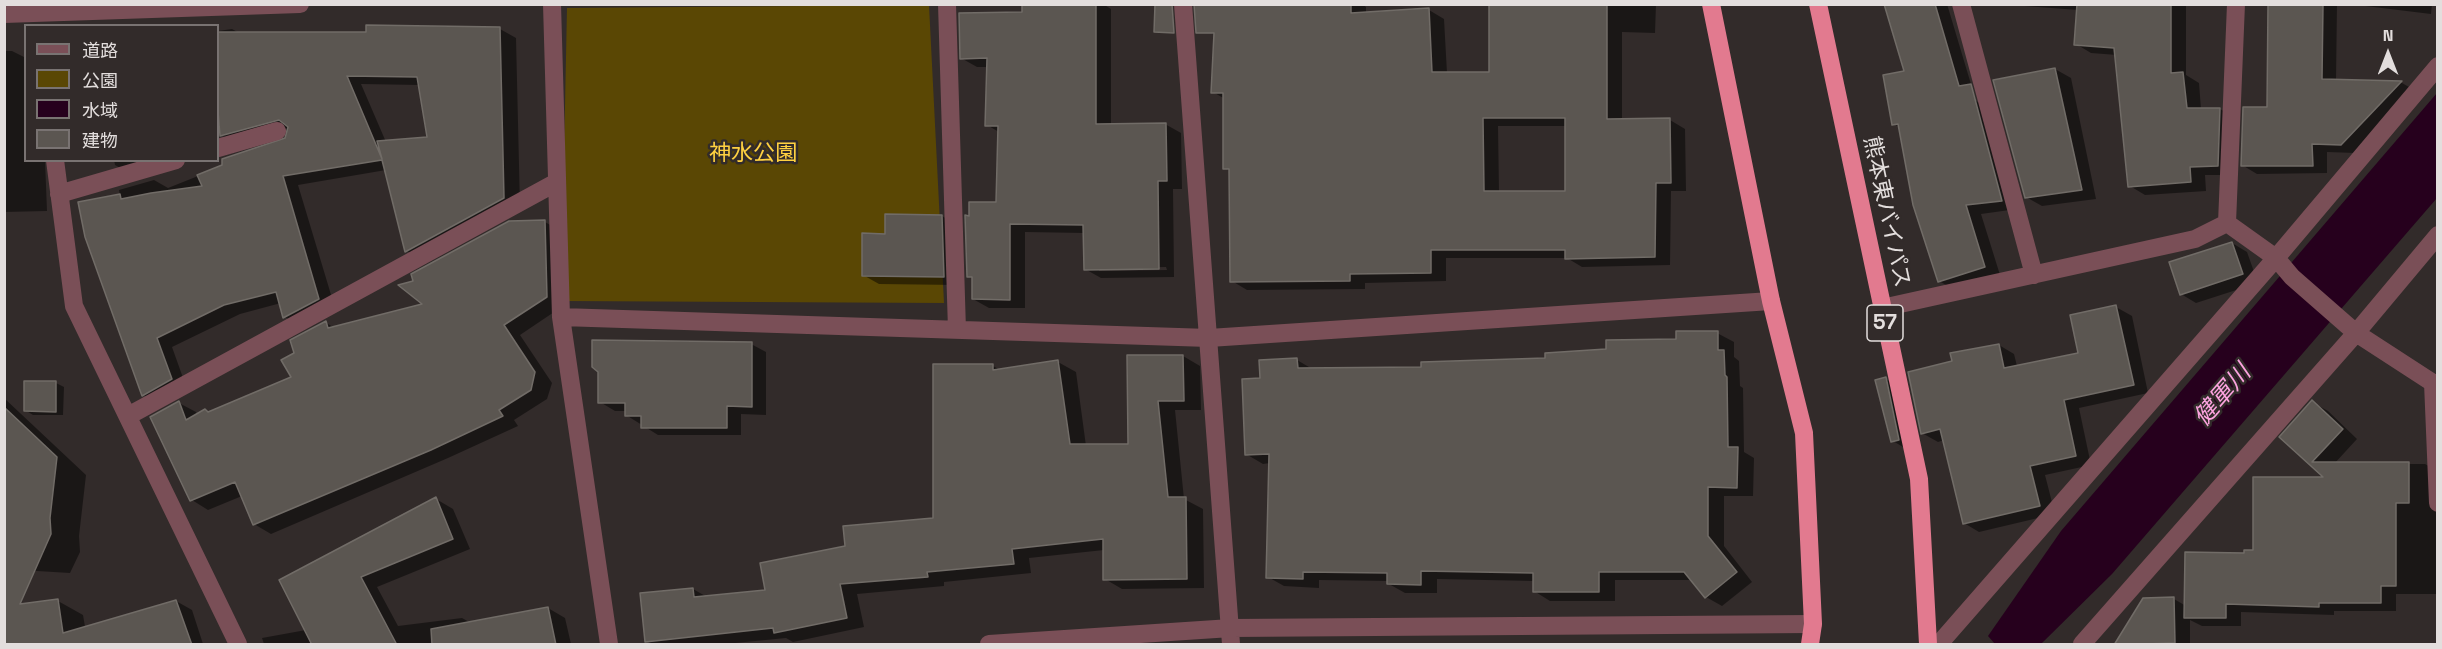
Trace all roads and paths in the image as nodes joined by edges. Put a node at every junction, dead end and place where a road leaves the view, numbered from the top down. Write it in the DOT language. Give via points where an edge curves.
graph roads {
  1 [pos="300,4"];
  2 [pos="552,4"];
  3 [pos="947,4"];
  4 [pos="1183,4"];
  5 [pos="1711,4"];
  6 [pos="1818,4"];
  7 [pos="1961,4"];
  8 [pos="2236,4"];
  9 [pos="4,14"];
  10 [pos="36,14"];
  11 [pos="2438,66"];
  12 [pos="278,131"];
  13 [pos="219,148"];
  14 [pos="55,162"];
  15 [pos="169,162"];
  16 [pos="557,182"];
  17 [pos="59,194"];
  18 [pos="2227,223"];
  19 [pos="2438,235"];
  20 [pos="2276,258"];
  21 [pos="2034,275"];
  22 [pos="1771,301"];
  23 [pos="1882,308"];
  24 [pos="561,317"];
  25 [pos="957,330"];
  26 [pos="2356,333"];
  27 [pos="1209,338"];
  28 [pos="2435,383"];
  29 [pos="128,416"];
  30 [pos="2438,503"];
  31 [pos="1813,624"];
  32 [pos="1231,636"];
  33 [pos="238,645"];
  34 [pos="609,645"];
  35 [pos="989,645"];
  36 [pos="1810,645"];
  37 [pos="1928,645"];
  38 [pos="1939,645"];
  39 [pos="2082,645"];
  1 -- 10 [label="street"];
  2 -- 16 [label="street"];
  3 -- 25 [label="street"];
  4 -- 27 [label="street"];
  5 -- 22 [label="highway"];
  6 -- 23 [label="highway, 熊本東バイパス / 57"];
  7 -- 21 [label="street"];
  8 -- 18 [label="street"];
  9 -- 10 [label="street"];
  11 -- 20 [label="street"];
  12 -- 13 [label="street"];
  14 -- 17 [label="street"];
  15 -- 17 [label="street"];
  16 -- 24 [label="street"];
  16 -- 29 [label="street"];
  17 -- 29 [label="street" via="74,306"];
  18 -- 20 [label="street"];
  18 -- 21 [label="street" via="2195,239"];
  19 -- 26 [label="street"];
  20 -- 26 [label="street"];
  20 -- 38 [label="street"];
  21 -- 23 [label="street"];
  22 -- 27 [label="street"];
  22 -- 31 [label="highway" via="1804,433"];
  23 -- 37 [label="highway, 熊本東バイパス / 57" via="1919,479"];
  24 -- 25 [label="street"];
  24 -- 34 [label="street"];
  25 -- 27 [label="street"];
  26 -- 28 [label="street"];
  26 -- 39 [label="street"];
  27 -- 32 [label="street"];
  28 -- 30 [label="street"];
  29 -- 33 [label="street"];
  31 -- 32 [label="street"];
  31 -- 36 [label="highway"];
  32 -- 35 [label="street"];
}
